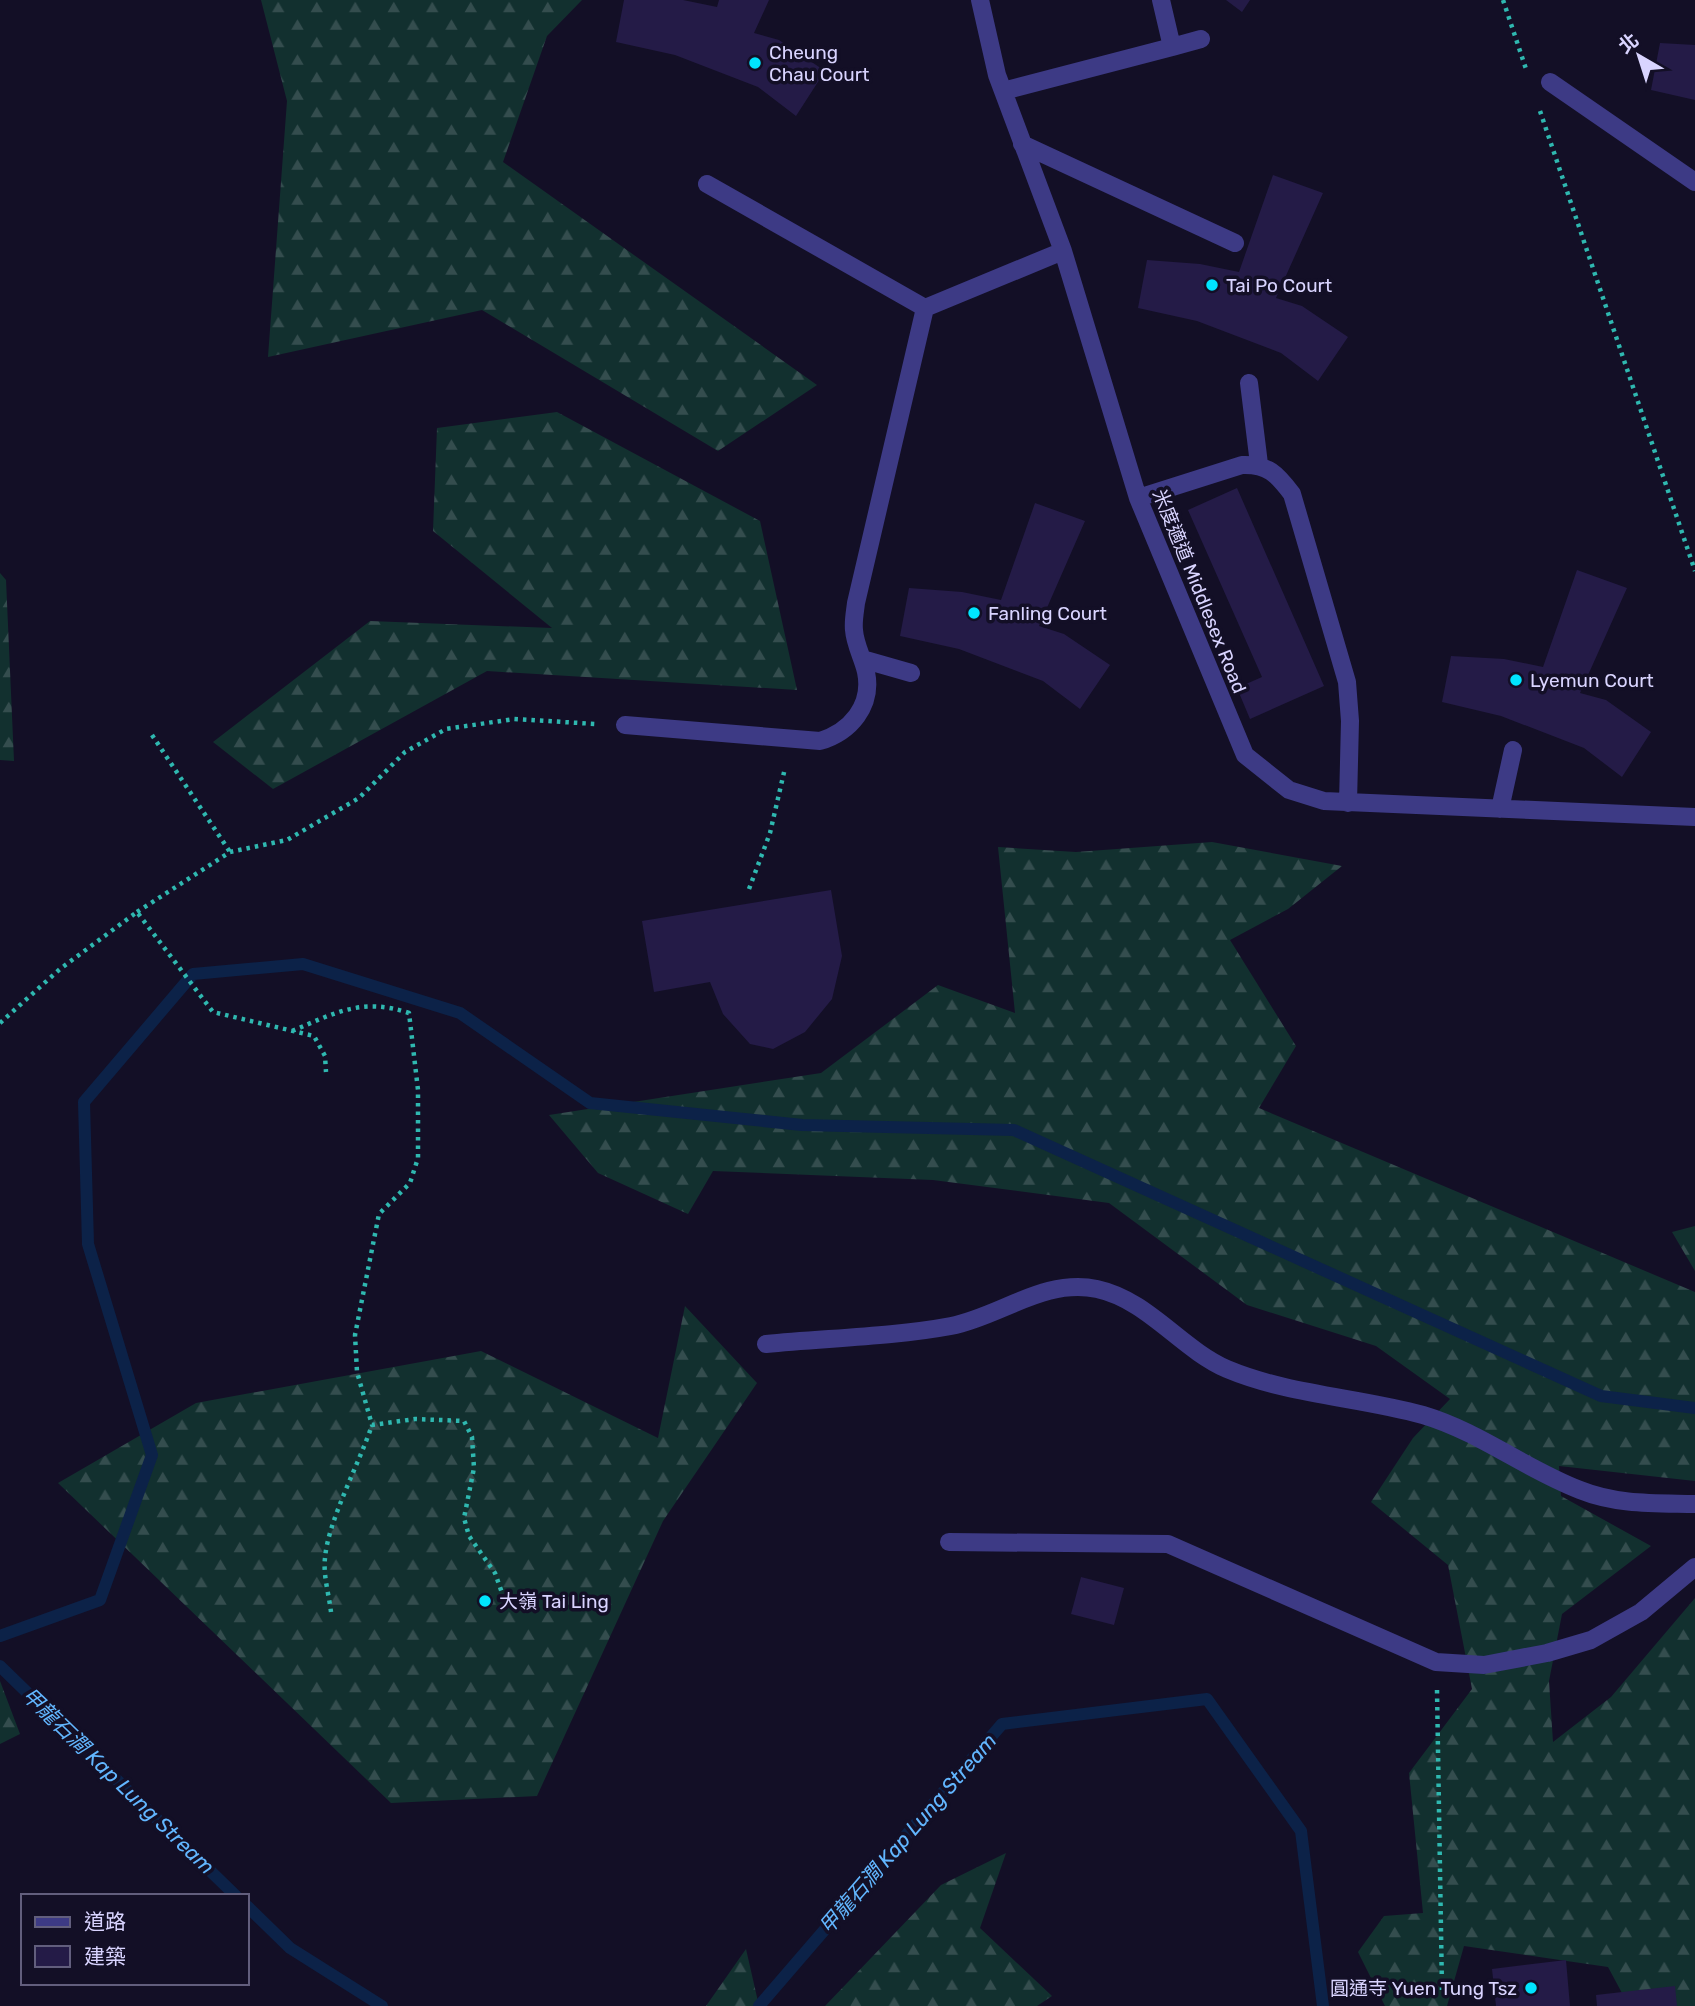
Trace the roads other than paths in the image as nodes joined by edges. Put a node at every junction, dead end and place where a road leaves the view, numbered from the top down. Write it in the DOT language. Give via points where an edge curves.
graph roads {
  1 [pos="980,0"];
  2 [pos="1161,0"];
  3 [pos="1201,39"];
  4 [pos="1172,47"];
  5 [pos="1550,82"];
  6 [pos="1003,91"];
  7 [pos="1022,144"];
  8 [pos="1695,182"];
  9 [pos="707,184"];
  10 [pos="1235,243"];
  11 [pos="1063,251"];
  12 [pos="925,308"];
  13 [pos="1249,383"];
  14 [pos="1259,464"];
  15 [pos="1138,499"];
  16 [pos="862,659"];
  17 [pos="911,673"];
  18 [pos="625,725"];
  19 [pos="1513,750"];
  20 [pos="1348,803"];
  21 [pos="1500,809"];
  22 [pos="1695,817"];
  23 [pos="766,1344"];
  24 [pos="1695,1504"];
  25 [pos="949,1542"];
  26 [pos="1695,1567"];
  1 -- 6 [label="lane, 米度適道 Middlesex Road"];
  2 -- 4 [label="lane"];
  3 -- 4 [label="lane"];
  4 -- 6 [label="lane"];
  5 -- 8 [label="lane"];
  6 -- 7 [label="lane, 米度適道 Middlesex Road"];
  7 -- 10 [label="lane"];
  7 -- 11 [label="lane, 米度適道 Middlesex Road"];
  9 -- 12 [label="lane"];
  11 -- 12 [label="lane"];
  11 -- 15 [label="lane, 米度適道 Middlesex Road"];
  12 -- 16 [label="lane" via="856,603 853,628"];
  13 -- 14 [label="lane"];
  14 -- 15 [label="lane" via="1242,465"];
  14 -- 20 [label="lane" via="1273,470 1292,494 1347,682"];
  15 -- 20 [label="lane, 米度適道 Middlesex Road" via="1245,755 1289,790"];
  16 -- 17 [label="lane"];
  16 -- 18 [label="lane" via="866,684 857,718 820,741"];
  19 -- 21 [label="lane"];
  20 -- 21 [label="lane, 米度適道 Middlesex Road"];
  21 -- 22 [label="lane, 米度適道 Middlesex Road"];
  23 -- 24 [label="lane" via="949,1326 984,1317 1047,1290 1095,1289 1140,1309 1224,1368 1266,1383 1363,1400 1469,1431 1580,1491 1628,1503"];
  25 -- 26 [label="lane" via="1168,1544 1436,1662 1484,1665 1591,1640 1641,1612"];
}
